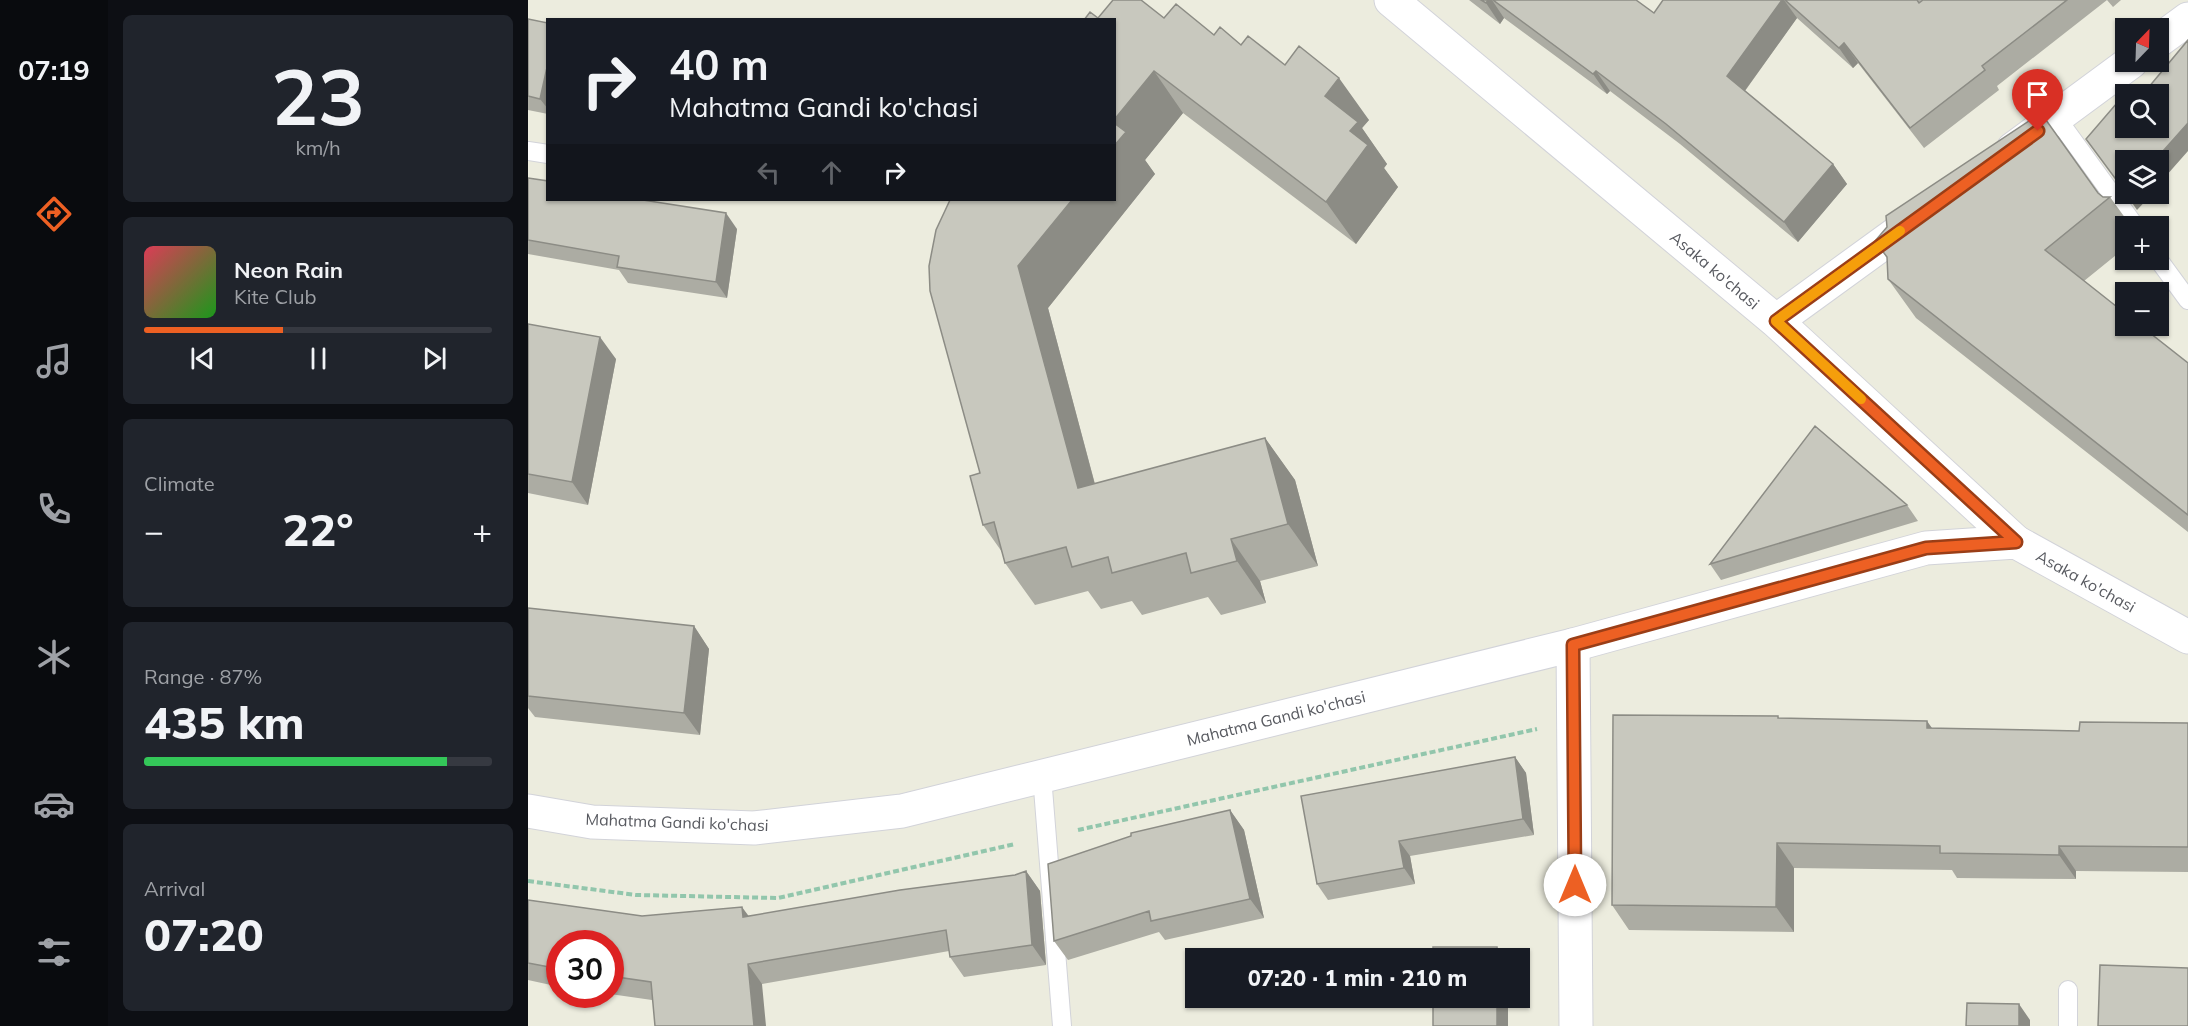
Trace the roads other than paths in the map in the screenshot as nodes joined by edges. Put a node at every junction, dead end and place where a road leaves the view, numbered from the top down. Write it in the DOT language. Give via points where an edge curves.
graph roads {
  1 [pos="1391,0"];
  2 [pos="2188,19"];
  3 [pos="2169,33"];
  4 [pos="2117,72"];
  5 [pos="2056,117"];
  6 [pos="528,151"];
  7 [pos="546,153"];
  8 [pos="1989,166"];
  9 [pos="1940,201"];
  10 [pos="2128,216"];
  11 [pos="2166,270"];
  12 [pos="2188,300"];
  13 [pos="1776,321"];
  14 [pos="2016,542"];
  15 [pos="2188,637"];
  16 [pos="1573,645"];
  17 [pos="1042,776"];
  18 [pos="528,811"];
  19 [pos="2068,990"];
  20 [pos="1062,1026"];
  21 [pos="1576,1026"];
  22 [pos="2068,1026"];
  1 -- 13 [label="street, Asaka ko'chasi"];
  2 -- 3 [label="street"];
  4 -- 5 [label="street"];
  5 -- 8 [label="street"];
  5 -- 10 [label="lane"];
  6 -- 7 [label="lane"];
  9 -- 13 [label="street"];
  11 -- 12 [label="lane"];
  13 -- 14 [label="street, Asaka ko'chasi"];
  14 -- 15 [label="street, Asaka ko'chasi"];
  14 -- 16 [label="street, Mahatma Gandi ko'chasi" via="1926,548"];
  16 -- 17 [label="street, Mahatma Gandi ko'chasi"];
  16 -- 21 [label="street"];
  17 -- 18 [label="street, Mahatma Gandi ko'chasi" via="902,811 753,828 592,822"];
  17 -- 20 [label="lane"];
  19 -- 22 [label="lane"];
}
